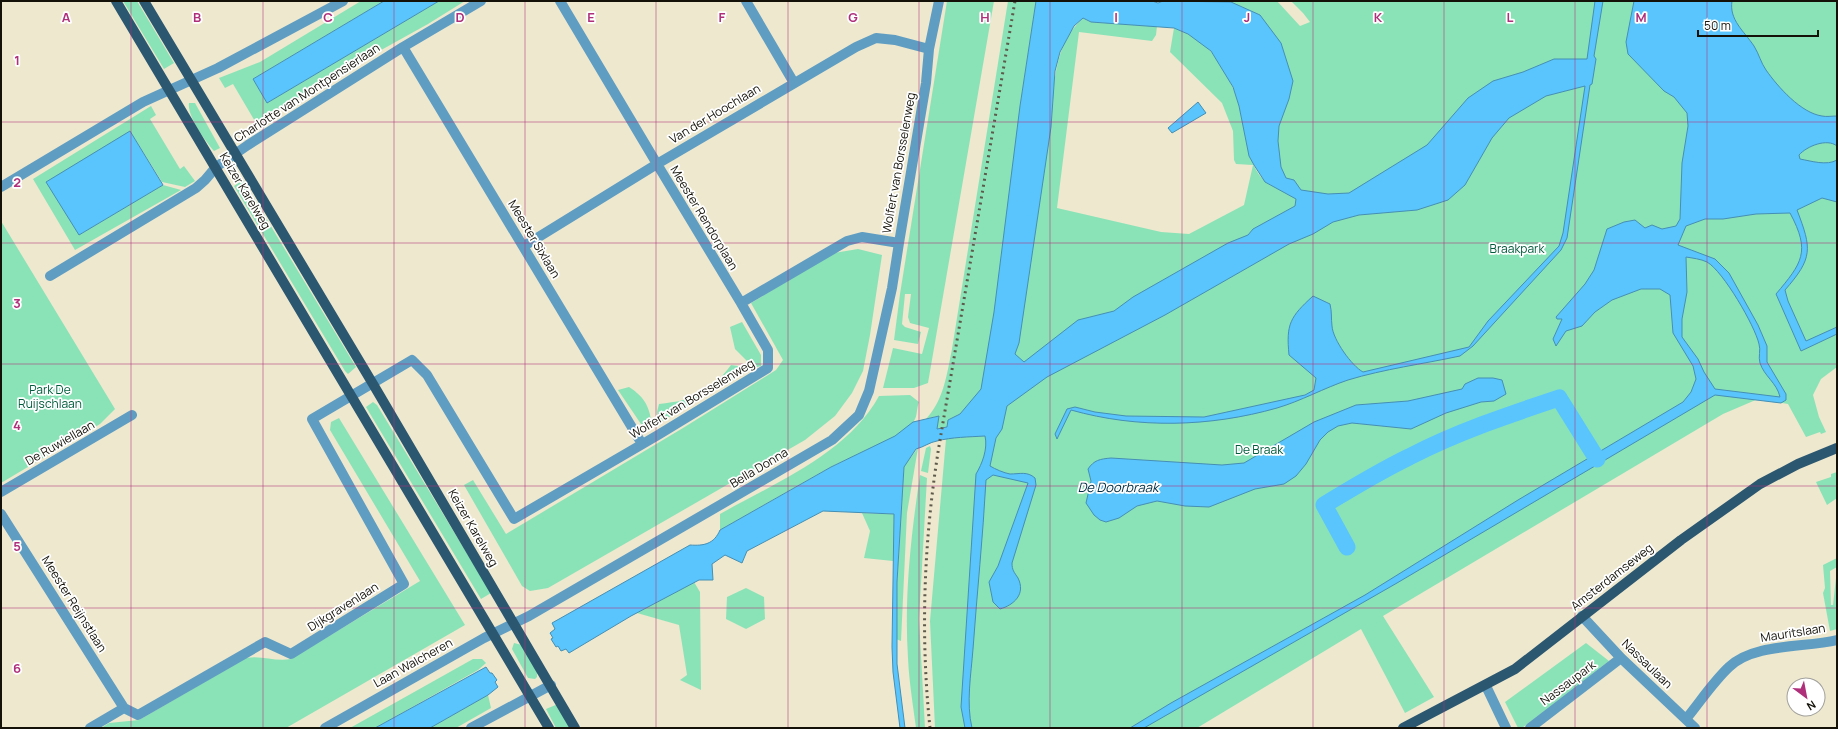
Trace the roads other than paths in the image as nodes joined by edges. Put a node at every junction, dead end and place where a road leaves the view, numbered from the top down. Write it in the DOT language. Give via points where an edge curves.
graph roads {
  1 [pos="116,1"];
  2 [pos="144,1"];
  3 [pos="343,1"];
  4 [pos="481,1"];
  5 [pos="560,1"];
  6 [pos="746,1"];
  7 [pos="939,1"];
  8 [pos="403,47"];
  9 [pos="929,49"];
  10 [pos="192,80"];
  11 [pos="794,83"];
  12 [pos="168,89"];
  13 [pos="236,154"];
  14 [pos="657,164"];
  15 [pos="216,167"];
  16 [pos="1,187"];
  17 [pos="899,243"];
  18 [pos="524,246"];
  19 [pos="50,276"];
  20 [pos="741,303"];
  21 [pos="373,384"];
  22 [pos="352,395"];
  23 [pos="132,415"];
  24 [pos="642,444"];
  25 [pos="1837,448"];
  26 [pos="1,492"];
  27 [pos="1,514"];
  28 [pos="1582,616"];
  29 [pos="514,624"];
  30 [pos="494,633"];
  31 [pos="1837,640"];
  32 [pos="1622,658"];
  33 [pos="551,685"];
  34 [pos="1486,686"];
  35 [pos="530,695"];
  36 [pos="124,708"];
  37 [pos="1686,718"];
  38 [pos="90,728"];
  39 [pos="325,728"];
  40 [pos="470,728"];
  41 [pos="549,728"];
  42 [pos="576,728"];
  43 [pos="1403,728"];
  44 [pos="1506,728"];
  45 [pos="1530,728"];
  46 [pos="1695,728"];
  1 -- 12 [label="main road, Keizer Karelweg"];
  2 -- 10 [label="main road, Keizer Karelweg"];
  3 -- 10 [label="street"];
  4 -- 8 [label="street, Charlotte van Montpensierlaan"];
  5 -- 14 [label="street, Meester Rendorplaan"];
  6 -- 11 [label="street"];
  7 -- 9 [label="street, Wolfert van Borsselenweg"];
  8 -- 13 [label="street, Charlotte van Montpensierlaan"];
  8 -- 18 [label="street, Meester Sixlaan"];
  9 -- 11 [label="street, Van der Hoochlaan" via="876,38"];
  9 -- 17 [label="street, Wolfert van Borsselenweg" via="926,84"];
  10 -- 12 [label="street"];
  10 -- 13 [label="main road, Keizer Karelweg"];
  11 -- 14 [label="street, Van der Hoochlaan"];
  12 -- 15 [label="main road, Keizer Karelweg"];
  12 -- 16 [label="street"];
  13 -- 15 [label="street, Charlotte van Montpensierlaan"];
  13 -- 21 [label="main road, Keizer Karelweg"];
  14 -- 18 [label="street, Van der Hoochlaan"];
  14 -- 20 [label="street, Meester Rendorplaan"];
  15 -- 19 [label="street, Charlotte van Montpensierlaan" via="196,188"];
  15 -- 22 [label="main road, Keizer Karelweg"];
  17 -- 20 [label="street, Wolfert van Borsselenweg" via="862,237 847,241"];
  17 -- 29 [label="street, Bella Donna" via="877,363 859,415 832,440"];
  18 -- 24 [label="street, Meester Sixlaan"];
  20 -- 24 [label="street, Wolfert van Borsselenweg" via="768,350 768,368"];
  21 -- 22 [label="street"];
  21 -- 24 [label="street, Wolfert van Borsselenweg" via="412,360 427,374 514,519"];
  21 -- 29 [label="main road, Keizer Karelweg"];
  22 -- 30 [label="main road, Keizer Karelweg"];
  22 -- 36 [label="street, Dijkgravenlaan" via="312,419 404,584 291,654 265,642 138,715"];
  23 -- 26 [label="street, De Ruwiellaan"];
  25 -- 28 [label="main road, Amsterdamseweg" via="1798,464 1760,484 1681,540"];
  27 -- 36 [label="street, Meester Reijnstlaan"];
  28 -- 32 [label="street, Nassaulaan"];
  28 -- 34 [label="main road, Amsterdamseweg" via="1514,669"];
  29 -- 30 [label="street, Laan Walcheren"];
  29 -- 33 [label="main road, Keizer Karelweg"];
  30 -- 35 [label="main road, Keizer Karelweg"];
  30 -- 39 [label="street, Laan Walcheren"];
  31 -- 37 [label="street, Mauritslaan" via="1761,650 1747,656 1729,666"];
  32 -- 37 [label="street, Nassaulaan"];
  32 -- 45 [label="street, Nassaupark"];
  33 -- 35 [label="street"];
  33 -- 42 [label="main road, Keizer Karelweg"];
  34 -- 43 [label="main road, Amsterdamseweg"];
  34 -- 44 [label="street"];
  35 -- 40 [label="street"];
  35 -- 41 [label="main road, Keizer Karelweg"];
  36 -- 38 [label="street"];
  37 -- 46 [label="street, Nassaulaan"];
}
